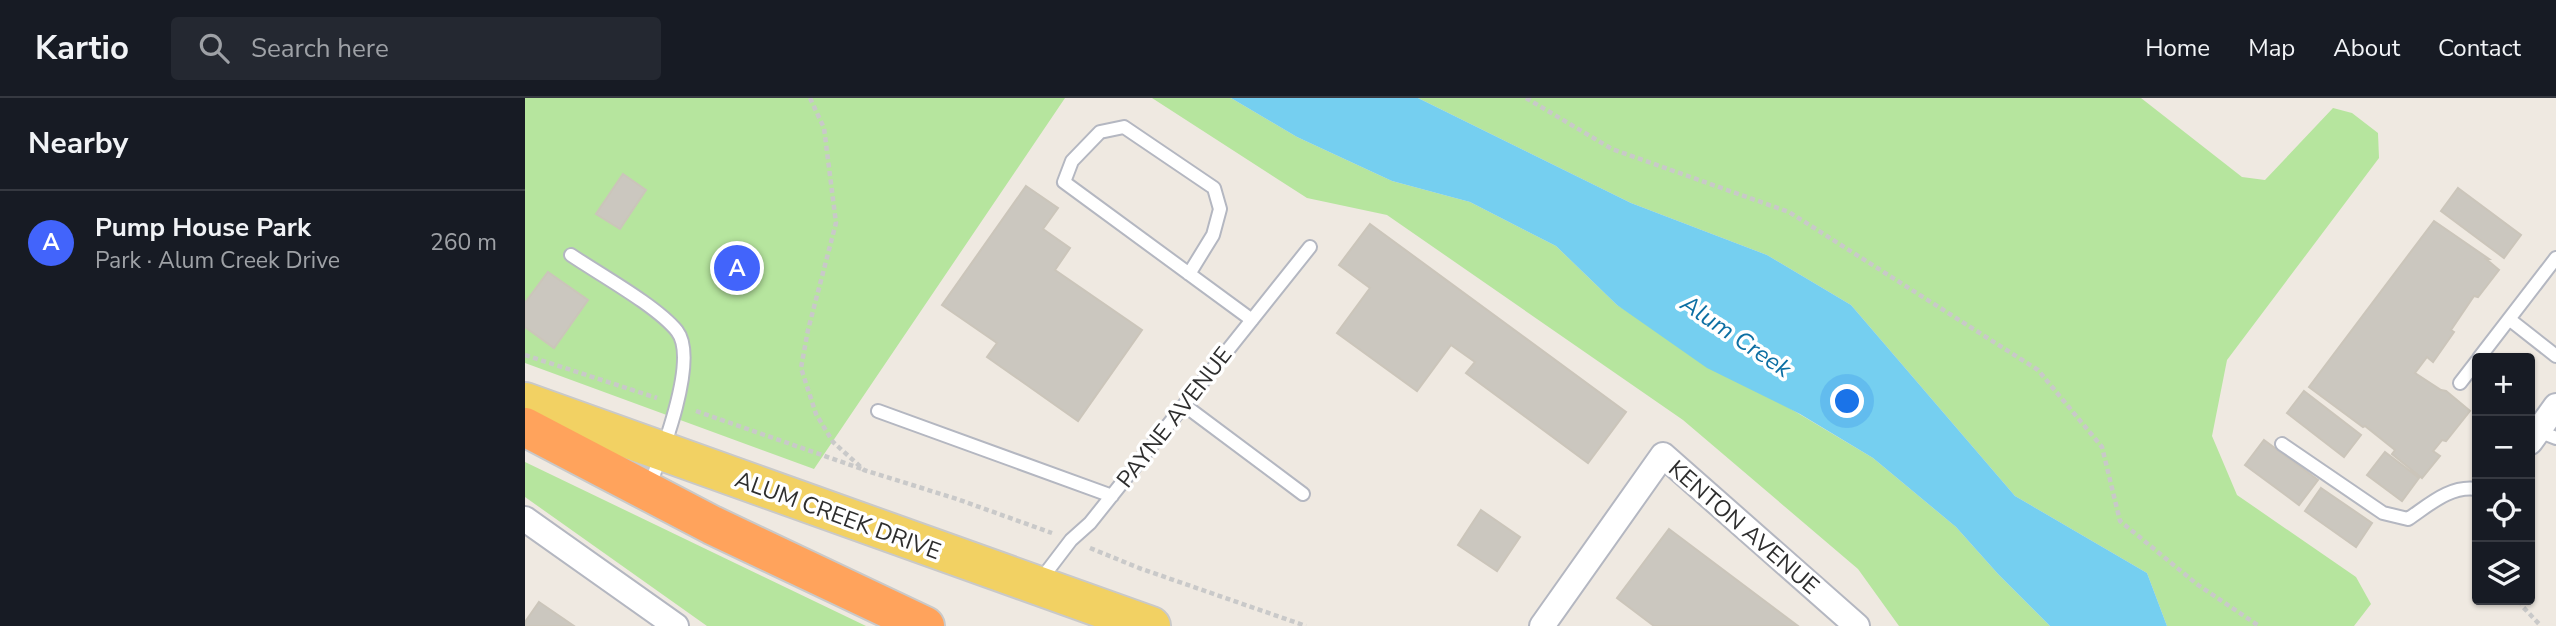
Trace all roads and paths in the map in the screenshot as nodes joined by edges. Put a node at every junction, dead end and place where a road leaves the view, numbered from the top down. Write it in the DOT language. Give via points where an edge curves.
graph roads {
  1 [pos="1526,98"];
  2 [pos="1310,247"];
  3 [pos="571,255"];
  4 [pos="2556,258"];
  5 [pos="1189,274"];
  6 [pos="2509,319"];
  7 [pos="1252,320"];
  8 [pos="2483,353"];
  9 [pos="2556,356"];
  10 [pos="2472,368"];
  11 [pos="2460,383"];
  12 [pos="525,402"];
  13 [pos="1184,405"];
  14 [pos="2556,407"];
  15 [pos="878,411"];
  16 [pos="525,427"];
  17 [pos="2541,437"];
  18 [pos="2282,444"];
  19 [pos="663,452"];
  20 [pos="2472,488"];
  21 [pos="647,491"];
  22 [pos="1303,494"];
  23 [pos="1112,496"];
  24 [pos="525,519"];
  25 [pos="1037,586"];
  26 [pos="2522,605"];
  27 [pos="675,626"];
  28 [pos="925,626"];
  29 [pos="1151,626"];
  30 [pos="1542,626"];
  31 [pos="1857,626"];
  32 [pos="2259,626"];
  33 [pos="2542,626"];
  1 -- 32 [label="path" via="1612,149 1789,212 2038,370 2102,447 2120,521 2198,585"];
  2 -- 7 [label="lane, PAYNE AVENUE"];
  3 -- 19 [label="lane" via="678,332 685,366"];
  4 -- 6 [label="lane"];
  5 -- 5 [label="lane" via="1065,182 1072,161 1100,131 1124,127 1214,188 1220,209 1213,235"];
  5 -- 7 [label="lane"];
  6 -- 8 [label="lane"];
  6 -- 9 [label="lane"];
  7 -- 13 [label="lane, PAYNE AVENUE"];
  10 -- 11 [label="lane"];
  12 -- 19 [label="main road, ALUM CREEK DRIVE"];
  13 -- 22 [label="lane"];
  13 -- 23 [label="lane, PAYNE AVENUE"];
  14 -- 17 [label="street"];
  15 -- 23 [label="lane"];
  16 -- 21 [label="highway"];
  18 -- 20 [label="lane" via="2383,513 2408,519 2448,492"];
  19 -- 21 [label="lane"];
  19 -- 25 [label="main road, ALUM CREEK DRIVE"];
  21 -- 28 [label="highway"];
  23 -- 25 [label="lane, PAYNE AVENUE"];
  24 -- 27 [label="street"];
  25 -- 29 [label="main road, ALUM CREEK DRIVE"];
  26 -- 33 [label="path"];
  30 -- 31 [label="street, KENTON AVENUE" via="1663,455"];
}
